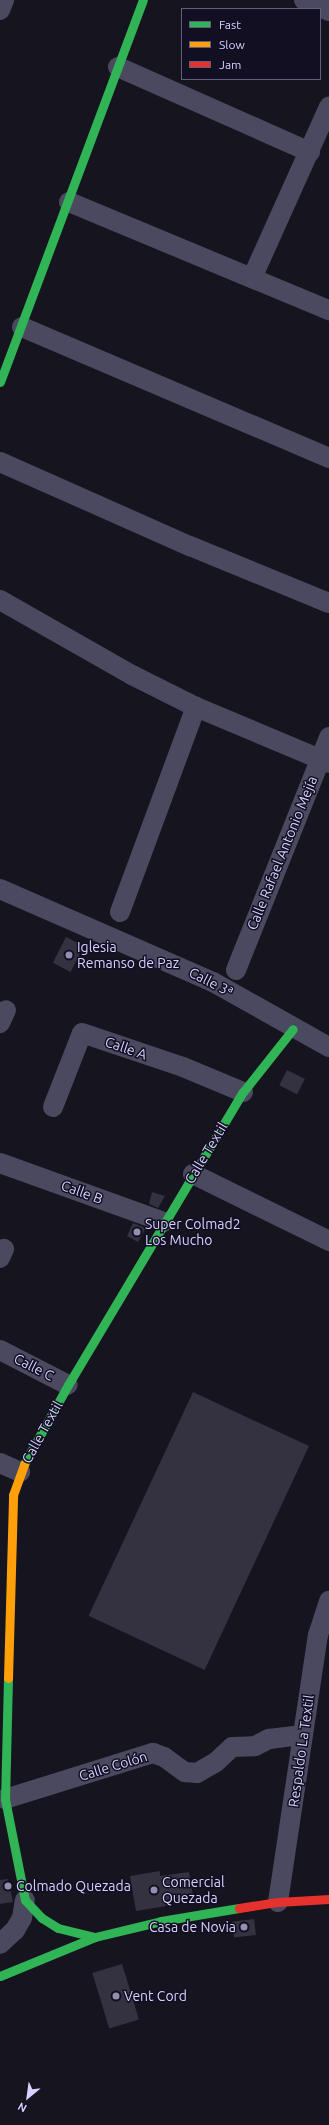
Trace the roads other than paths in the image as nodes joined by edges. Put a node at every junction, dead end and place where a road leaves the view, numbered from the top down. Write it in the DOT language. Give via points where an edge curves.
graph roads {
  1 [pos="4,0"];
  2 [pos="143,0"];
  3 [pos="304,0"];
  4 [pos="0,10"];
  5 [pos="329,11"];
  6 [pos="118,67"];
  7 [pos="329,108"];
  8 [pos="310,152"];
  9 [pos="69,202"];
  10 [pos="252,278"];
  11 [pos="329,310"];
  12 [pos="22,327"];
  13 [pos="0,382"];
  14 [pos="329,458"];
  15 [pos="0,462"];
  16 [pos="0,600"];
  17 [pos="329,603"];
  18 [pos="196,707"];
  19 [pos="329,737"];
  20 [pos="324,761"];
  21 [pos="0,889"];
  22 [pos="120,912"];
  23 [pos="236,970"];
  24 [pos="293,1029"];
  25 [pos="329,1047"];
  26 [pos="243,1092"];
  27 [pos="53,1107"];
  28 [pos="0,1163"];
  29 [pos="192,1174"];
  30 [pos="164,1222"];
  31 [pos="329,1241"];
  32 [pos="0,1350"];
  33 [pos="68,1385"];
  34 [pos="0,1463"];
  35 [pos="20,1472"];
  36 [pos="329,1601"];
  37 [pos="303,1735"];
  38 [pos="5,1799"];
  39 [pos="329,1899"];
  40 [pos="25,1900"];
  41 [pos="278,1902"];
  42 [pos="94,1937"];
  43 [pos="0,1944"];
  44 [pos="0,1976"];
  1 -- 4 [label="street"];
  2 -- 6 [label="street"];
  3 -- 5 [label="street"];
  6 -- 8 [label="street"];
  6 -- 9 [label="street"];
  7 -- 8 [label="street"];
  8 -- 10 [label="street"];
  9 -- 10 [label="street"];
  9 -- 12 [label="street"];
  10 -- 11 [label="street"];
  12 -- 13 [label="street"];
  12 -- 14 [label="street"];
  15 -- 17 [label="street" via="190,546"];
  16 -- 18 [label="street" via="132,675"];
  18 -- 20 [label="street"];
  18 -- 22 [label="street"];
  19 -- 20 [label="street, Calle Rafael Antonio Mejía"];
  20 -- 23 [label="street, Calle Rafael Antonio Mejía"];
  21 -- 24 [label="street, Calle 3ª" via="213,982"];
  24 -- 25 [label="street, Calle 3ª"];
  24 -- 26 [label="street, Calle Textil"];
  26 -- 27 [label="street, Calle A" via="183,1067 82,1033"];
  26 -- 29 [label="street, Calle Textil"];
  28 -- 30 [label="street, Calle B"];
  29 -- 30 [label="street, Calle Textil"];
  29 -- 31 [label="street"];
  30 -- 33 [label="street, Calle Textil"];
  32 -- 33 [label="street, Calle C"];
  33 -- 35 [label="street, Calle Textil"];
  34 -- 35 [label="street"];
  35 -- 38 [label="street, Calle Textil" via="13,1495"];
  36 -- 37 [label="street, Respaldo La Textil" via="318,1635"];
  37 -- 38 [label="street, Calle Colón" via="269,1739 255,1746 232,1747 216,1762 197,1773 185,1772 164,1757 153,1754"];
  37 -- 41 [label="street, Respaldo La Textil"];
  38 -- 40 [label="street, Calle Textil"];
  39 -- 41 [label="street"];
  40 -- 42 [label="street" via="42,1918 58,1928"];
  40 -- 43 [label="street, Calle Textil" via="22,1918 15,1930"];
  41 -- 42 [label="street" via="161,1921"];
  42 -- 44 [label="street"];
}
